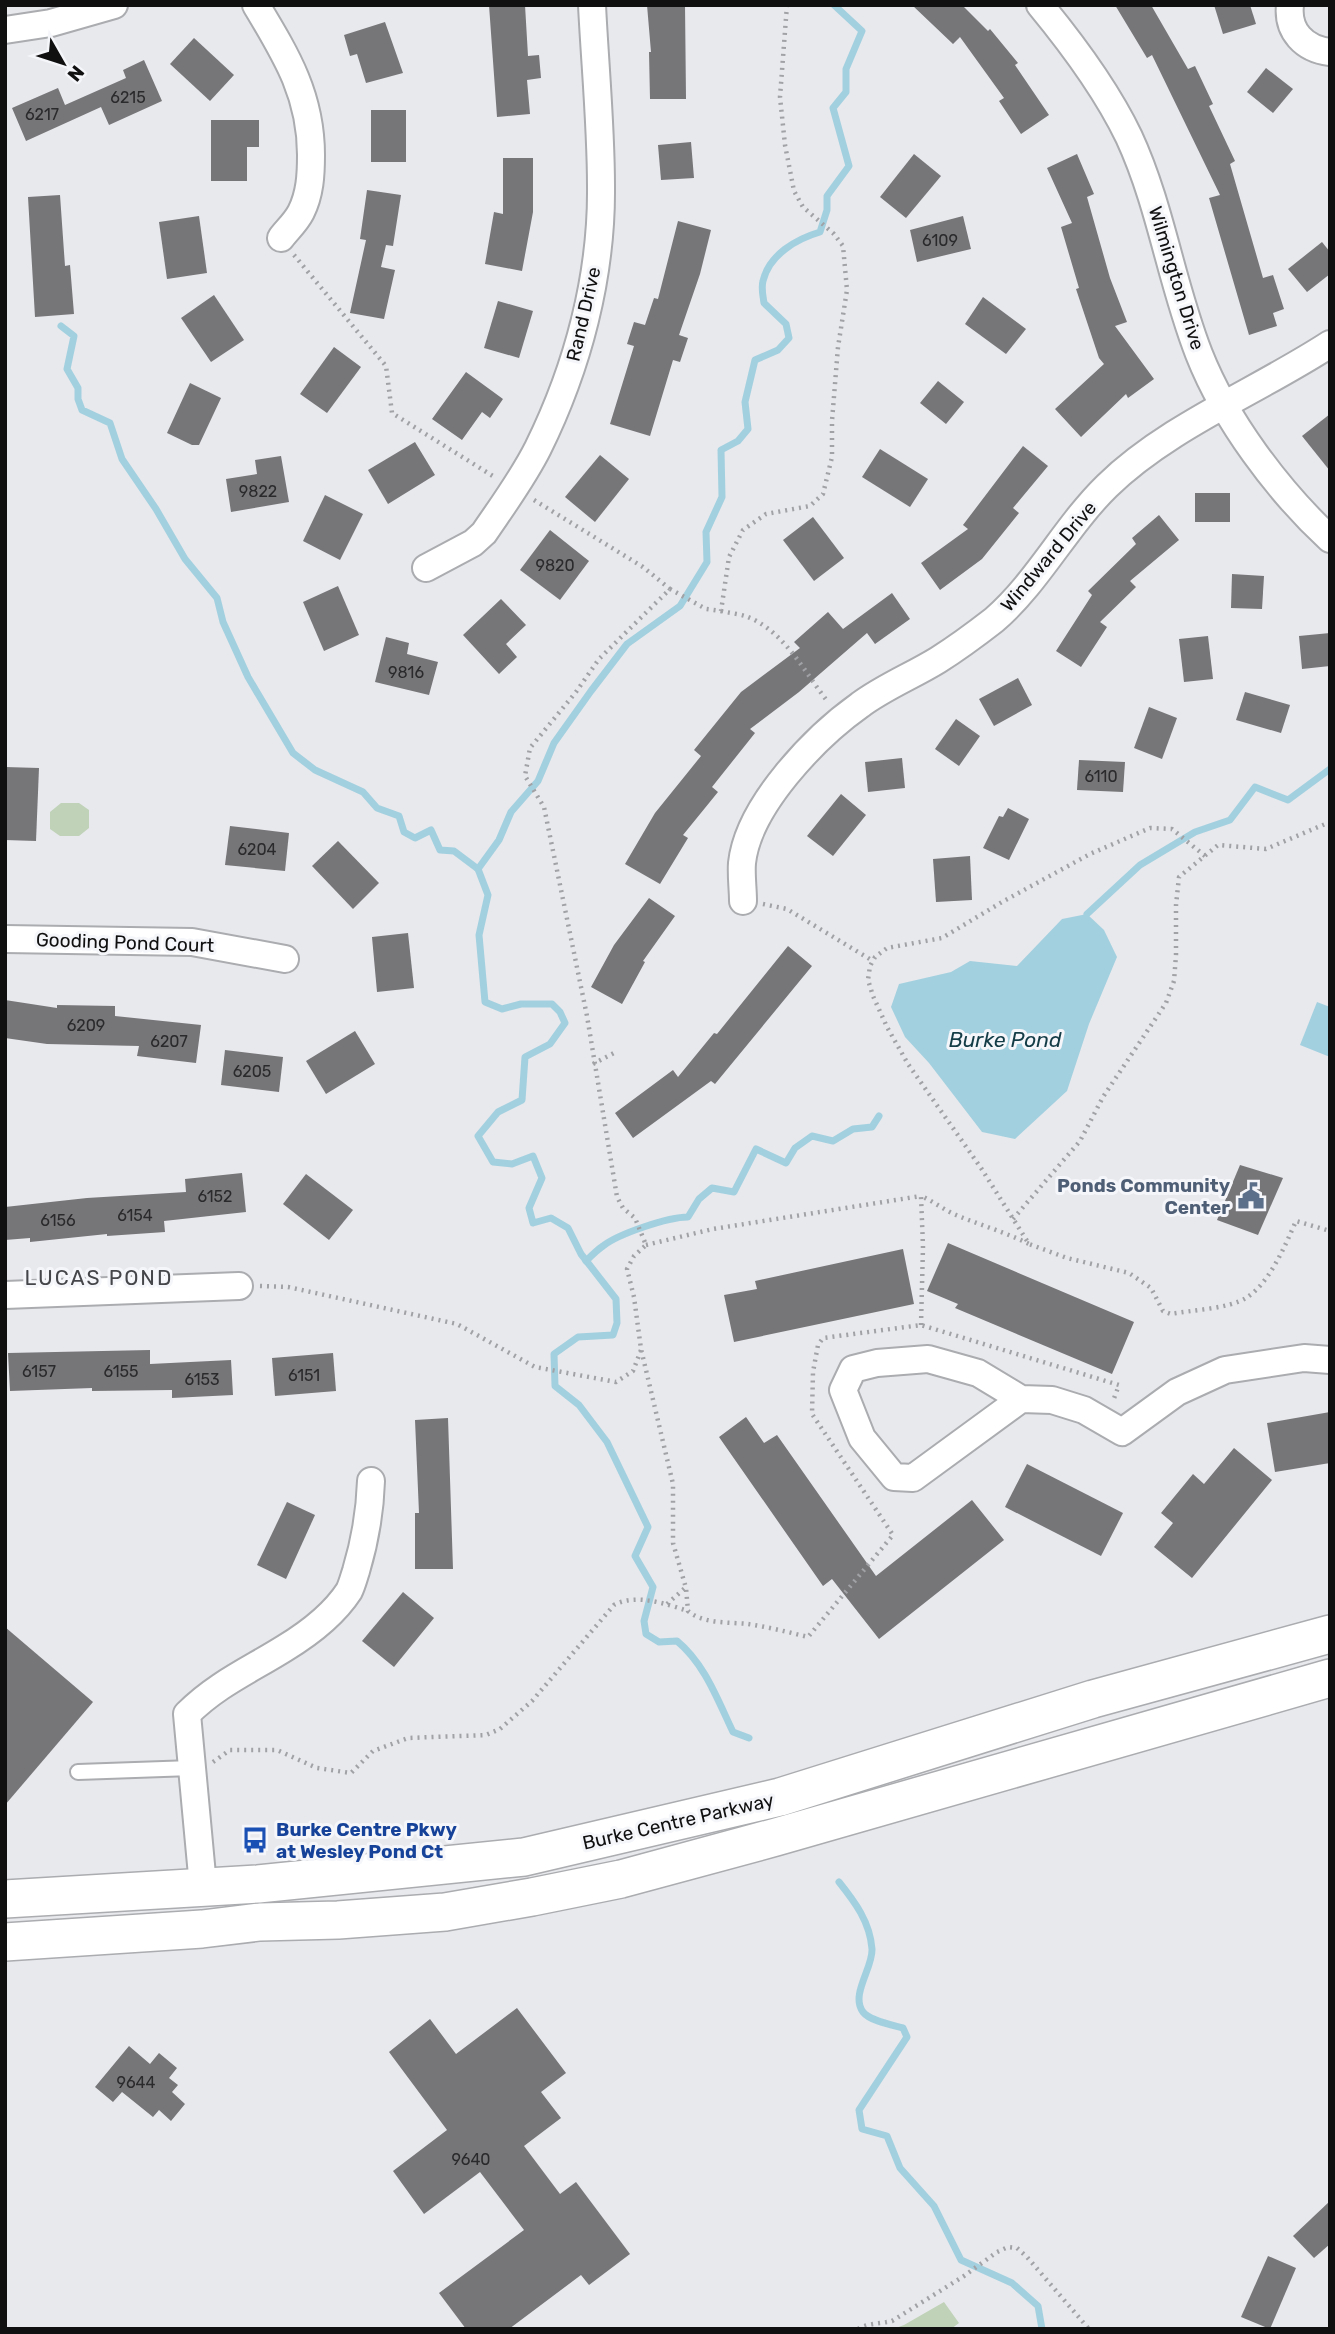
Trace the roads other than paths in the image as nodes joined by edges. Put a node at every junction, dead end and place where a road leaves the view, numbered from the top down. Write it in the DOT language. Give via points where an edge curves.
graph roads {
  1 [pos="114,5"];
  2 [pos="256,5"];
  3 [pos="592,5"];
  4 [pos="1040,5"];
  5 [pos="1290,5"];
  6 [pos="5,30"];
  7 [pos="1330,52"];
  8 [pos="281,238"];
  9 [pos="1330,344"];
  10 [pos="1226,405"];
  11 [pos="1330,540"];
  12 [pos="426,568"];
  13 [pos="743,901"];
  14 [pos="5,939"];
  15 [pos="285,959"];
  16 [pos="239,1286"];
  17 [pos="5,1295"];
  18 [pos="1330,1360"];
  19 [pos="1021,1399"];
  20 [pos="371,1481"];
  21 [pos="1330,1634"];
  22 [pos="1330,1678"];
  23 [pos="192,1763"];
  24 [pos="78,1772"];
  25 [pos="202,1886"];
  26 [pos="5,1899"];
  27 [pos="5,1942"];
  1 -- 6 [label="street"];
  2 -- 8 [label="street" via="295,73 311,132 312,179 300,214"];
  3 -- 12 [label="street, Rand Drive" via="601,187 598,245 576,355 537,450 484,533"];
  4 -- 10 [label="street, Wilmington Drive" via="1093,76 1128,136 1149,187 1200,356"];
  5 -- 7 [label="street" via="1294,31 1304,43"];
  9 -- 10 [label="street, Windward Drive"];
  10 -- 11 [label="street, Wilmington Drive" via="1256,456"];
  10 -- 13 [label="street, Windward Drive" via="1149,451 1107,486 996,618 958,647 872,697 801,758 753,827 742,864"];
  14 -- 15 [label="street, Gooding Pond Court" via="192,942"];
  16 -- 17 [label="street"];
  18 -- 19 [label="street" via="1304,1358 1226,1370 1177,1392 1122,1432 1084,1410 1052,1399"];
  19 -- 19 [label="street" via="978,1373 928,1359 853,1369 843,1390 862,1438 894,1477 913,1478"];
  20 -- 23 [label="street" via="370,1513 350,1590 323,1620 286,1648 247,1668 187,1714"];
  21 -- 25 [label="main road, Burke Centre Parkway" via="1093,1699 779,1797 524,1857"];
  22 -- 27 [label="main road, Burke Centre Parkway" via="776,1837 621,1879 532,1897 445,1912"];
  23 -- 24 [label="lane"];
  23 -- 25 [label="street"];
  25 -- 26 [label="main road, Burke Centre Parkway"];
}
